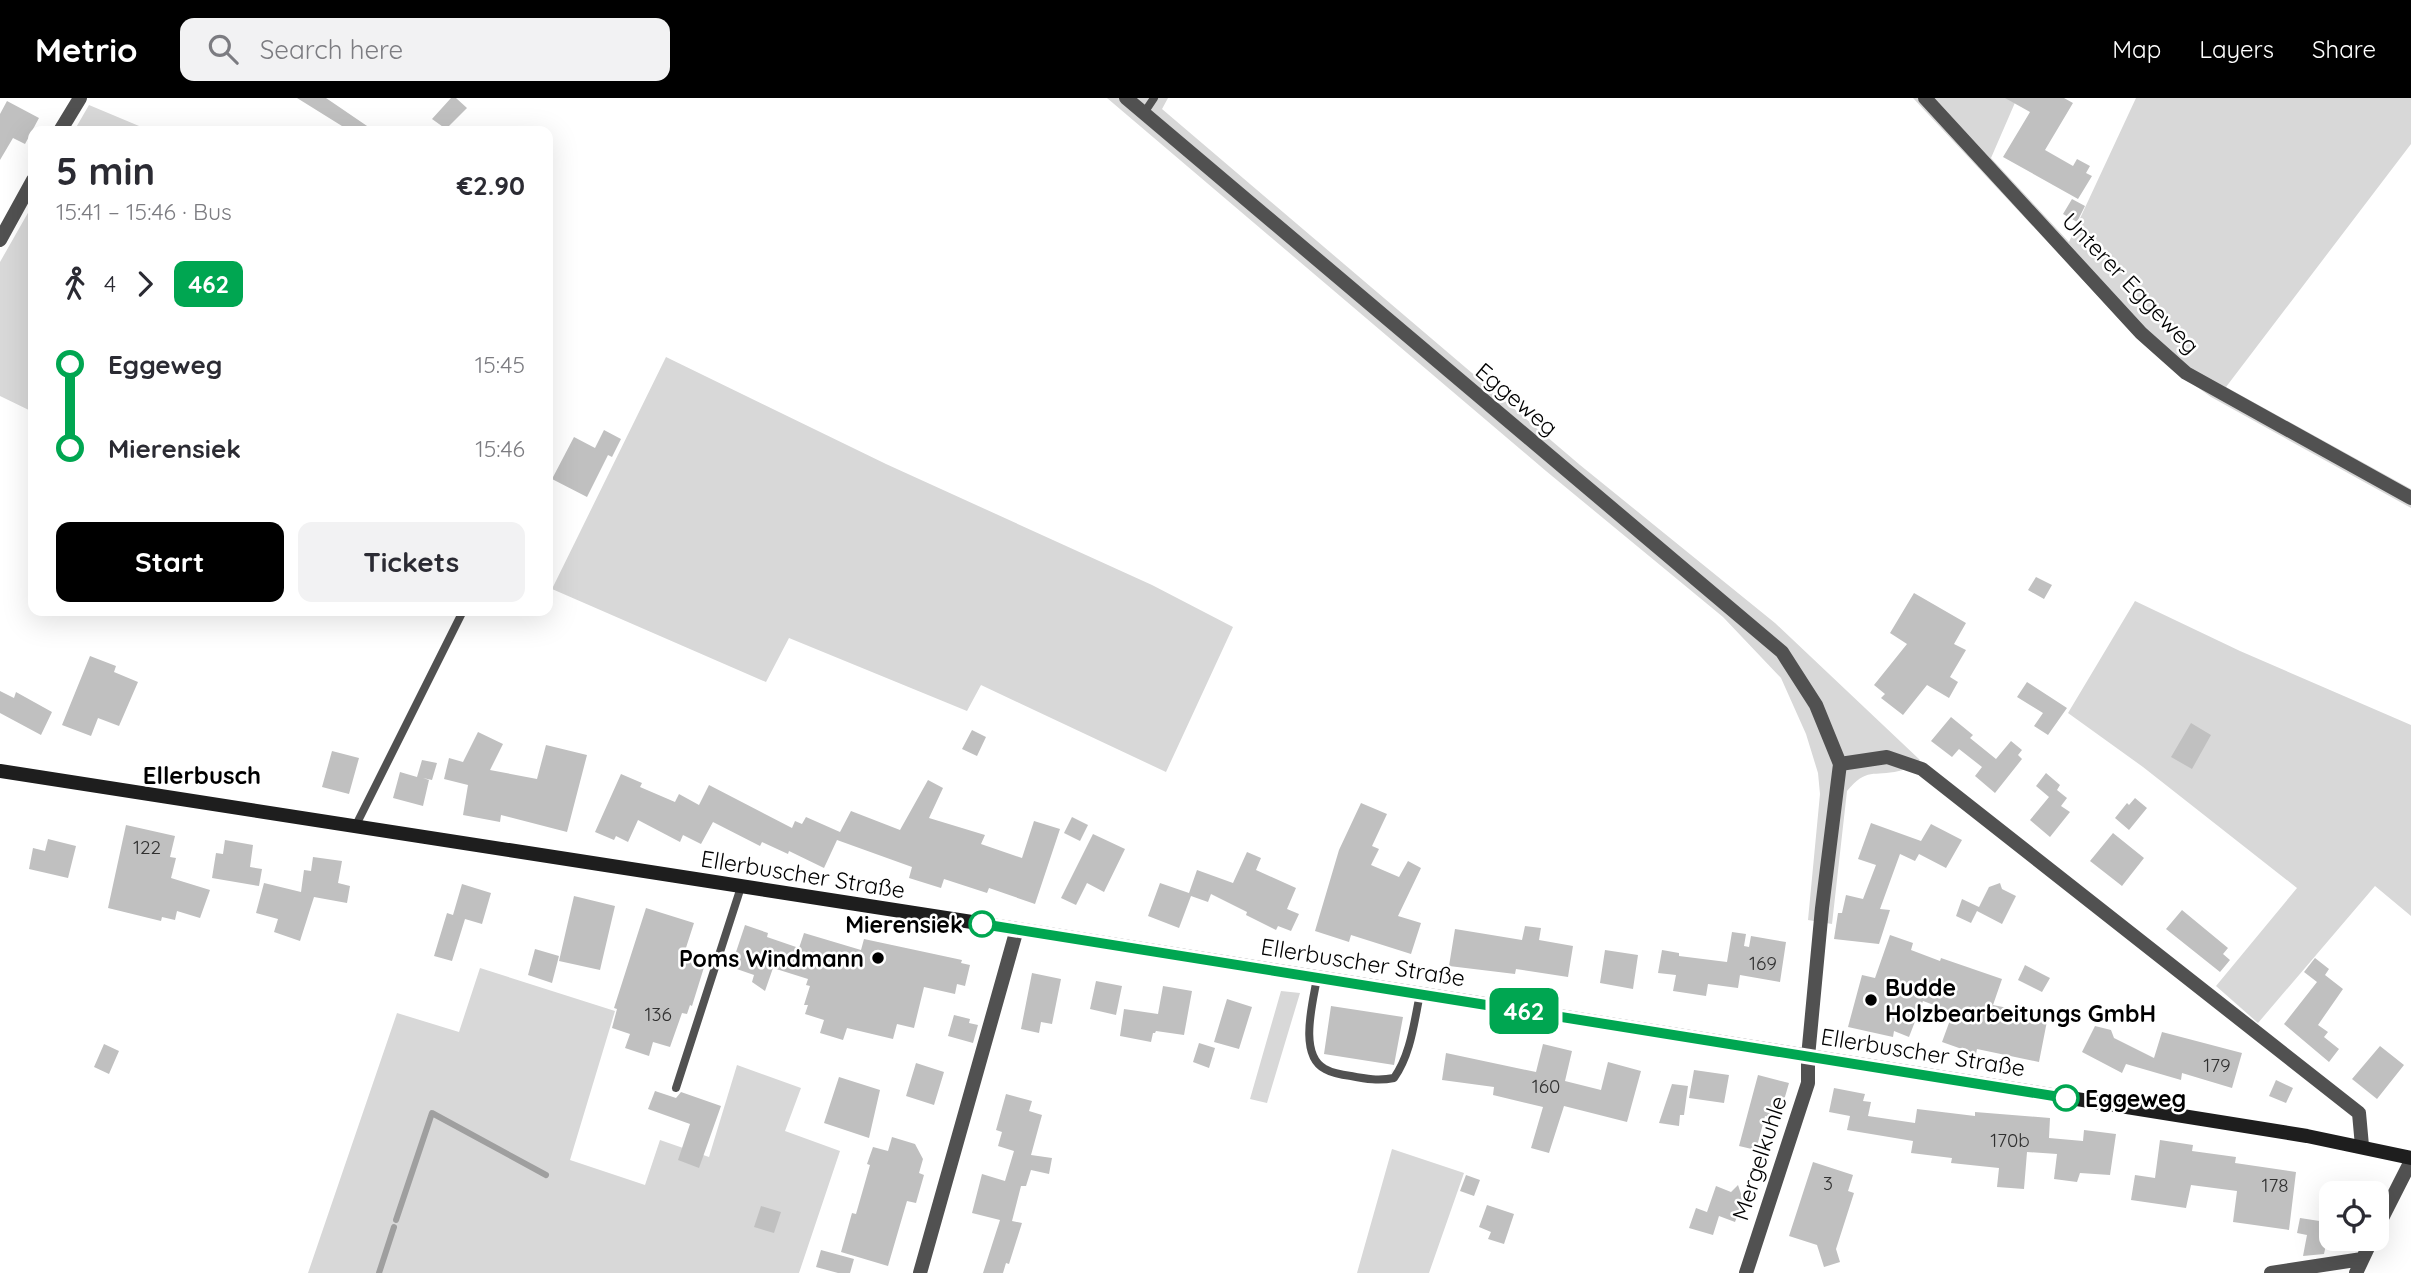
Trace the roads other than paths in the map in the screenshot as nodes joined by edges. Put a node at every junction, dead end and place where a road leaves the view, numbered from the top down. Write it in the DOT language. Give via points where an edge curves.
graph roads {
  1 [pos="80,98"];
  2 [pos="1126,98"];
  3 [pos="1154,98"];
  4 [pos="1925,98"];
  5 [pos="1144,114"];
  6 [pos="63,126"];
  7 [pos="28,189"];
  8 [pos="0,240"];
  9 [pos="2411,498"];
  10 [pos="460,616"];
  11 [pos="1840,764"];
  12 [pos="0,771"];
  13 [pos="355,827"];
  14 [pos="741,887"];
  15 [pos="1017,929"];
  16 [pos="1317,978"];
  17 [pos="1420,994"];
  18 [pos="1808,1056"];
  19 [pos="676,1088"];
  20 [pos="2362,1146"];
  21 [pos="2411,1159"];
  22 [pos="2389,1204"];
  23 [pos="2366,1251"];
  24 [pos="2362,1259"];
  25 [pos="920,1273"];
  26 [pos="1746,1273"];
  27 [pos="2271,1273"];
  28 [pos="2356,1273"];
  1 -- 6 [label="street"];
  2 -- 5 [label="street, Eggeweg"];
  3 -- 5 [label="lane"];
  4 -- 9 [label="street, Unterer Eggeweg" via="2141,333 2186,373"];
  5 -- 11 [label="street, Eggeweg" via="1782,652 1816,705"];
  7 -- 8 [label="street"];
  10 -- 13 [label="lane"];
  11 -- 18 [label="street, Eggeweg"];
  11 -- 20 [label="street" via="1887,757 1922,769 2359,1113"];
  12 -- 13 [label="main road, Ellerbuscher Straße"];
  13 -- 14 [label="main road, Ellerbuscher Straße"];
  14 -- 15 [label="main road, Ellerbuscher Straße"];
  14 -- 19 [label="lane"];
  15 -- 16 [label="main road, Ellerbuscher Straße"];
  15 -- 25 [label="street"];
  16 -- 17 [label="main road, Ellerbuscher Straße"];
  16 -- 17 [label="lane" via="1309,1026 1314,1059 1324,1069 1380,1081 1394,1078 1401,1069"];
  17 -- 18 [label="main road, Ellerbuscher Straße"];
  18 -- 20 [label="main road, Ellerbuscher Straße"];
  18 -- 26 [label="street, Mergelkuhle" via="1808,1083"];
  20 -- 21 [label="main road, Ellerbuscher Straße"];
  21 -- 22 [label="street"];
  23 -- 24 [label="street"];
  24 -- 27 [label="street"];
  24 -- 28 [label="street"];
}
